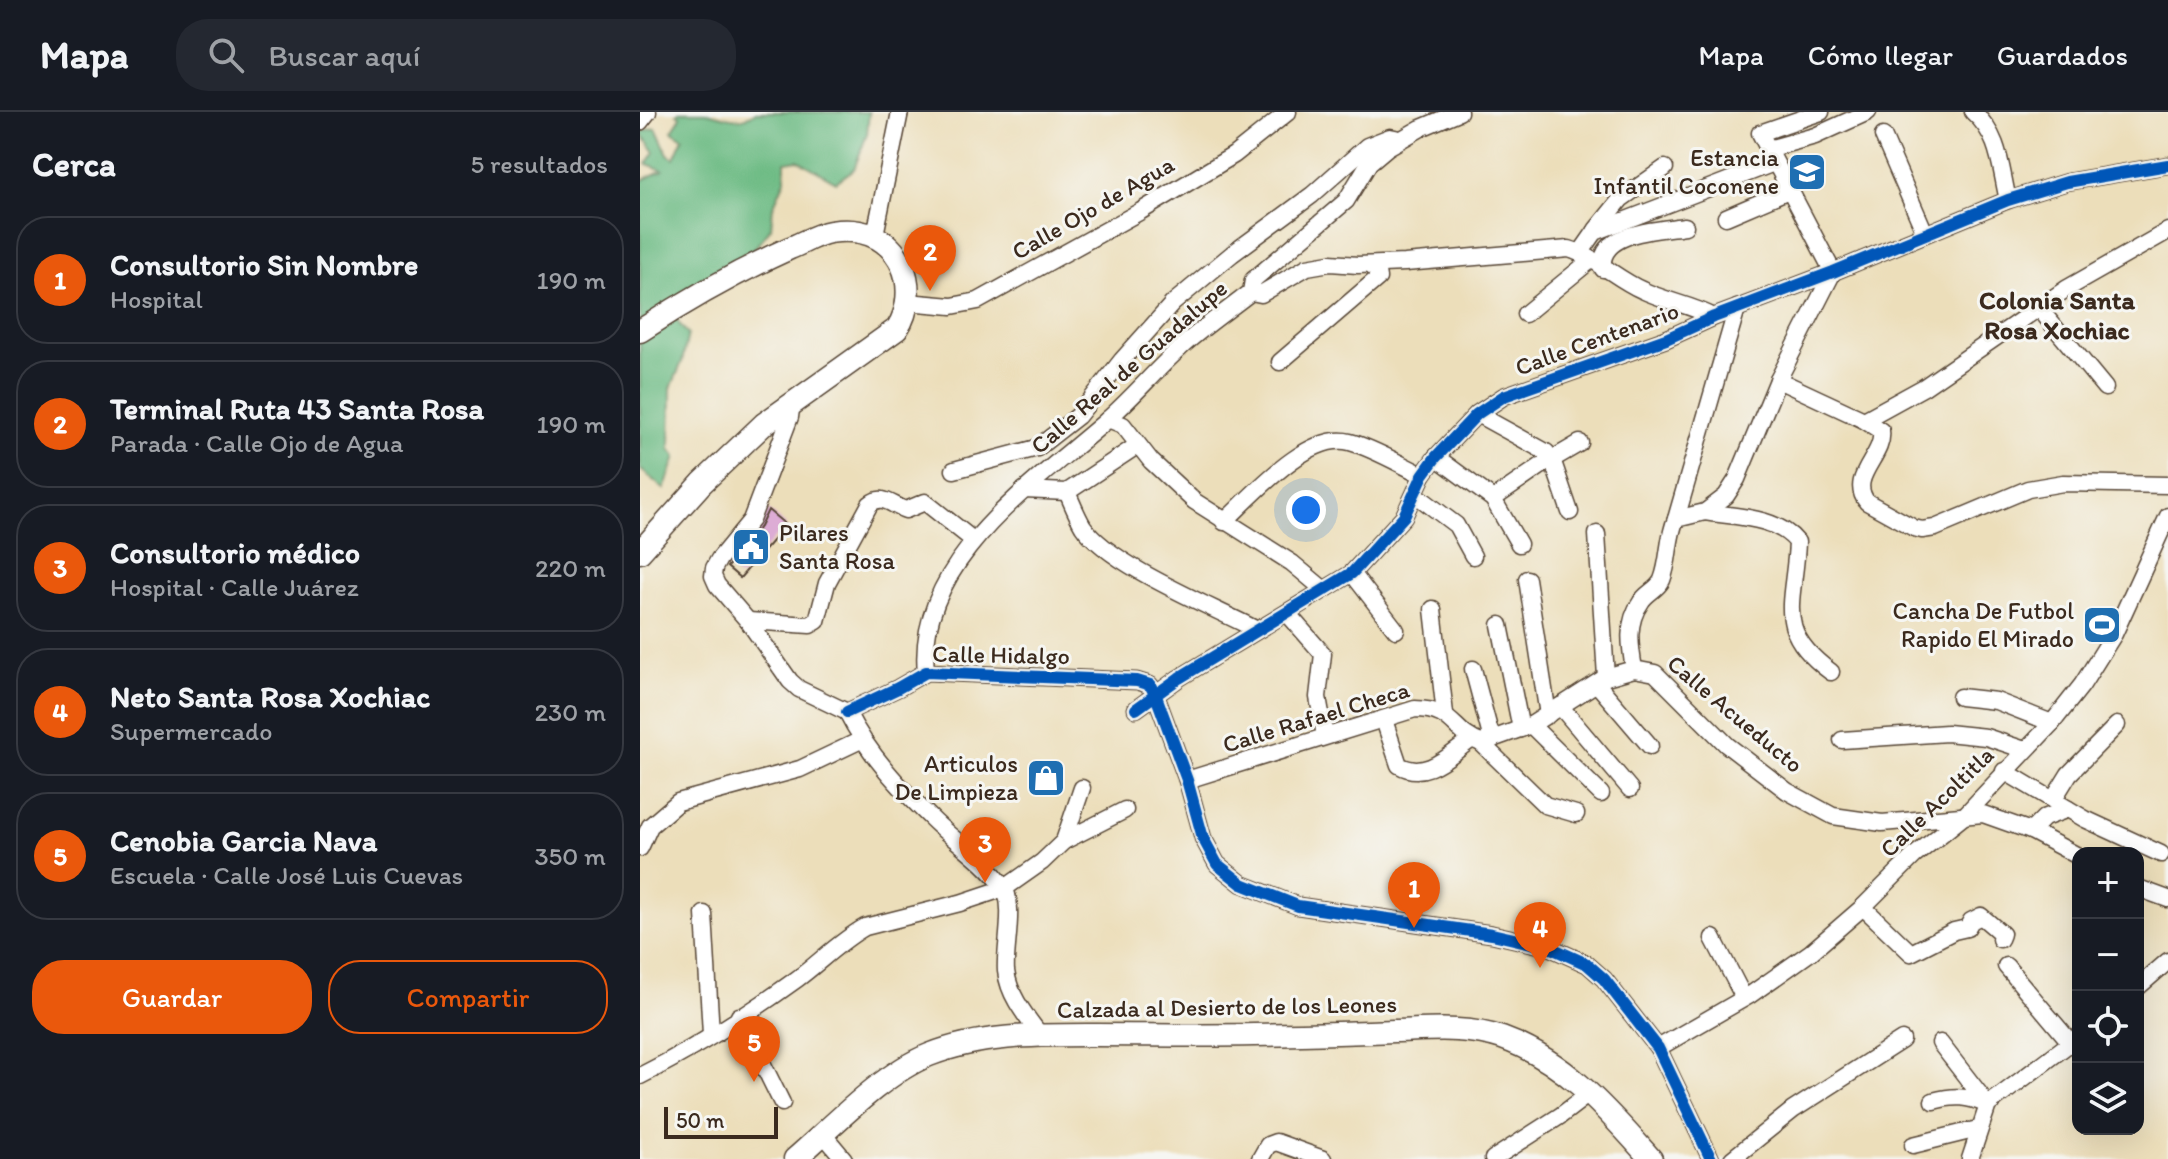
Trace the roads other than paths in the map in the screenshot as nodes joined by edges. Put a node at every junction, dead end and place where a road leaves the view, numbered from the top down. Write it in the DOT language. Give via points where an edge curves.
graph roads {
  1 [pos="648,112"];
  2 [pos="900,112"];
  3 [pos="1288,112"];
  4 [pos="1459,112"];
  5 [pos="1821,112"];
  6 [pos="1868,112"];
  7 [pos="1973,112"];
  8 [pos="640,122"];
  9 [pos="1883,136"];
  10 [pos="1401,139"];
  11 [pos="1771,156"];
  12 [pos="2168,165"];
  13 [pos="1665,168"];
  14 [pos="1789,190"];
  15 [pos="2008,200"];
  16 [pos="1726,217"];
  17 [pos="1685,226"];
  18 [pos="2168,231"];
  19 [pos="1595,232"];
  20 [pos="1925,233"];
  21 [pos="875,235"];
  22 [pos="1592,260"];
  23 [pos="1371,265"];
  24 [pos="1833,272"];
  25 [pos="1251,292"];
  26 [pos="907,302"];
  27 [pos="2038,307"];
  28 [pos="1737,308"];
  29 [pos="1525,314"];
  30 [pos="1714,317"];
  31 [pos="640,331"];
  32 [pos="1280,362"];
  33 [pos="1778,380"];
  34 [pos="2105,388"];
  35 [pos="792,402"];
  36 [pos="1477,414"];
  37 [pos="1108,419"];
  38 [pos="1864,420"];
  39 [pos="1580,443"];
  40 [pos="1138,445"];
  41 [pos="1436,457"];
  42 [pos="1552,459"];
  43 [pos="954,470"];
  44 [pos="1423,475"];
  45 [pos="2168,485"];
  46 [pos="1024,490"];
  47 [pos="1067,492"];
  48 [pos="1415,494"];
  49 [pos="1493,499"];
  50 [pos="1570,512"];
  51 [pos="1705,512"];
  52 [pos="2168,516"];
  53 [pos="1676,519"];
  54 [pos="1224,522"];
  55 [pos="1597,534"];
  56 [pos="973,540"];
  57 [pos="1519,544"];
  58 [pos="640,552"];
  59 [pos="1473,556"];
  60 [pos="1352,573"];
  61 [pos="1527,579"];
  62 [pos="1323,589"];
  63 [pos="1433,609"];
  64 [pos="1287,613"];
  65 [pos="748,621"];
  66 [pos="1500,625"];
  67 [pos="1257,630"];
  68 [pos="1396,630"];
  69 [pos="1473,669"];
  70 [pos="1634,669"];
  71 [pos="926,672"];
  72 [pos="1831,672"];
  73 [pos="1601,681"];
  74 [pos="1156,696"];
  75 [pos="1960,697"];
  76 [pos="1136,709"];
  77 [pos="1554,710"];
  78 [pos="847,712"];
  79 [pos="1445,714"];
  80 [pos="1384,720"];
  81 [pos="2052,723"];
  82 [pos="2117,725"];
  83 [pos="1526,727"];
  84 [pos="1325,736"];
  85 [pos="861,740"];
  86 [pos="1842,740"];
  87 [pos="1481,741"];
  88 [pos="1650,746"];
  89 [pos="2025,750"];
  90 [pos="2004,771"];
  91 [pos="1187,780"];
  92 [pos="1082,788"];
  93 [pos="1630,789"];
  94 [pos="1601,794"];
  95 [pos="2053,800"];
  96 [pos="2068,809"];
  97 [pos="1125,810"];
  98 [pos="1576,814"];
  99 [pos="1964,816"];
  100 [pos="2031,831"];
  101 [pos="1064,841"];
  102 [pos="640,848"];
  103 [pos="2072,853"];
  104 [pos="2161,854"];
  105 [pos="1005,888"];
  106 [pos="2144,890"];
  107 [pos="2168,899"];
  108 [pos="1863,907"];
  109 [pos="704,914"];
  110 [pos="1713,938"];
  111 [pos="2000,939"];
  112 [pos="2168,961"];
  113 [pos="2006,966"];
  114 [pos="2144,982"];
  115 [pos="1744,998"];
  116 [pos="739,1016"];
  117 [pos="711,1034"];
  118 [pos="1040,1035"];
  119 [pos="2072,1037"];
  120 [pos="1902,1040"];
  121 [pos="2072,1042"];
  122 [pos="1940,1043"];
  123 [pos="1658,1048"];
  124 [pos="640,1076"];
  125 [pos="1590,1093"];
  126 [pos="1933,1101"];
  127 [pos="782,1103"];
  128 [pos="1988,1105"];
  129 [pos="1978,1129"];
  130 [pos="824,1135"];
  131 [pos="1913,1145"];
  132 [pos="795,1159"];
  133 [pos="844,1159"];
  134 [pos="1260,1159"];
  135 [pos="1323,1159"];
  136 [pos="1493,1159"];
  137 [pos="1651,1159"];
  138 [pos="1711,1159"];
  139 [pos="1732,1159"];
  140 [pos="1970,1159"];
  1 -- 8 [label="street"];
  2 -- 21 [label="street"];
  3 -- 26 [label="street, Calle Ojo de Agua" via="1234,155 978,301 952,306"];
  4 -- 10 [label="street, Calle Real de Guadalupe"];
  5 -- 11 [label="street" via="1760,133"];
  6 -- 11 [label="street"];
  7 -- 15 [label="street" via="1994,137"];
  9 -- 20 [label="street"];
  10 -- 25 [label="street, Calle Real de Guadalupe" via="1369,163 1329,218 1253,280"];
  10 -- 43 [label="street" via="1390,137 1367,146 1173,303 1078,416 1037,448"];
  11 -- 14 [label="street"];
  11 -- 19 [label="street"];
  12 -- 15 [label="street, Calle Centenario" via="2067,182"];
  13 -- 19 [label="street" via="1621,199"];
  14 -- 16 [label="street"];
  14 -- 24 [label="street"];
  15 -- 20 [label="street, Calle Centenario"];
  17 -- 22 [label="street" via="1628,235 1602,261"];
  18 -- 27 [label="street"];
  19 -- 22 [label="street"];
  20 -- 24 [label="street, Calle Centenario"];
  21 -- 26 [label="street" via="891,247 902,266"];
  21 -- 31 [label="street" via="827,232 715,284"];
  22 -- 23 [label="street" via="1569,249 1553,249"];
  22 -- 29 [label="street"];
  22 -- 30 [label="street" via="1645,292"];
  23 -- 25 [label="street" via="1307,267 1261,294"];
  23 -- 32 [label="street" via="1378,278"];
  24 -- 28 [label="street, Calle Centenario"];
  24 -- 33 [label="street"];
  25 -- 37 [label="street, Calle Real de Guadalupe" via="1181,347"];
  26 -- 35 [label="street" via="897,329"];
  27 -- 34 [label="street"];
  27 -- 38 [label="street" via="1924,387"];
  28 -- 30 [label="street, Calle Centenario"];
  28 -- 53 [label="street"];
  30 -- 36 [label="street, Calle Centenario" via="1504,396"];
  33 -- 38 [label="street"];
  33 -- 51 [label="street" via="1737,479"];
  35 -- 58 [label="street" via="723,462"];
  35 -- 65 [label="street" via="751,520 714,568 717,585"];
  36 -- 41 [label="street, Calle Centenario"];
  36 -- 42 [label="street"];
  37 -- 40 [label="street" via="1123,425"];
  37 -- 46 [label="street, Calle Real de Guadalupe"];
  38 -- 45 [label="street" via="1882,433 1862,480 1862,495 1914,528 1935,528 2006,496 2063,483"];
  39 -- 42 [label="street"];
  40 -- 47 [label="street"];
  40 -- 54 [label="street" via="1194,501"];
  41 -- 44 [label="street, Calle Centenario"];
  41 -- 49 [label="street"];
  42 -- 49 [label="street"];
  42 -- 50 [label="street"];
  44 -- 48 [label="street, Calle Centenario"];
  44 -- 54 [label="street" via="1349,442 1331,441 1298,457"];
  46 -- 47 [label="street"];
  46 -- 56 [label="street, Calle Real de Guadalupe"];
  47 -- 67 [label="street" via="1084,527 1112,553"];
  48 -- 59 [label="street" via="1456,525"];
  48 -- 60 [label="street, Calle Centenario" via="1404,516"];
  49 -- 57 [label="street"];
  51 -- 53 [label="street"];
  51 -- 72 [label="street" via="1762,521 1797,542 1792,626"];
  52 -- 81 [label="street, Calle Acoltitla" via="2114,634"];
  53 -- 70 [label="street" via="1663,578 1642,600 1630,628"];
  54 -- 62 [label="street" via="1292,563"];
  55 -- 73 [label="street"];
  56 -- 65 [label="street" via="925,502 906,510 881,499 870,504 827,583 814,624"];
  56 -- 71 [label="street, Calle Real de Guadalupe" via="933,609 924,652"];
  60 -- 62 [label="street, Calle Centenario"];
  60 -- 68 [label="street"];
  61 -- 77 [label="street"];
  62 -- 64 [label="street, Calle Centenario"];
  63 -- 79 [label="street"];
  64 -- 67 [label="street, Calle Centenario"];
  64 -- 84 [label="street" via="1323,654 1318,697"];
  65 -- 78 [label="street" via="790,681"];
  66 -- 83 [label="street"];
  67 -- 74 [label="street, Calle Centenario"];
  69 -- 87 [label="street"];
  70 -- 73 [label="street"];
  70 -- 99 [label="street, Calle Acueducto" via="1655,673 1727,745 1787,791 1833,816 1882,823"];
  71 -- 74 [label="street, Calle Hidalgo" via="1137,681 1150,685"];
  71 -- 78 [label="street, Calle Hidalgo"];
  73 -- 77 [label="street"];
  73 -- 88 [label="street"];
  74 -- 76 [label="street, Calle Centenario"];
  74 -- 91 [label="street"];
  75 -- 81 [label="street" via="1996,701"];
  77 -- 83 [label="street"];
  77 -- 93 [label="street"];
  78 -- 85 [label="street"];
  79 -- 80 [label="street, Calle Rafael Checa" via="1415,709"];
  79 -- 87 [label="street, Calle Rafael Checa"];
  80 -- 84 [label="street, Calle Rafael Checa"];
  80 -- 87 [label="street" via="1399,765 1409,771 1426,771"];
  81 -- 89 [label="street, Calle Acoltitla"];
  82 -- 95 [label="street" via="2069,774"];
  83 -- 87 [label="street"];
  83 -- 94 [label="street"];
  84 -- 91 [label="street, Calle Rafael Checa"];
  85 -- 102 [label="street" via="800,769 678,802 650,826"];
  85 -- 105 [label="street" via="935,822"];
  86 -- 89 [label="street" via="1947,733 1986,737"];
  87 -- 98 [label="street, Calle Rafael Checa" via="1545,805"];
  89 -- 90 [label="street, Calle Acoltitla"];
  90 -- 95 [label="street"];
  90 -- 99 [label="street, Calle Acoltitla"];
  91 -- 123 [label="street" via="1203,838 1217,864 1242,884 1298,906 1492,934 1570,955 1604,979"];
  92 -- 101 [label="street"];
  95 -- 96 [label="street"];
  96 -- 100 [label="street" via="2044,818"];
  96 -- 104 [label="street"];
  97 -- 101 [label="street"];
  99 -- 100 [label="street, Calle Acueducto" via="1983,814"];
  99 -- 108 [label="street, Calle Acoltitla"];
  100 -- 103 [label="street, Calle Acueducto"];
  101 -- 105 [label="street"];
  105 -- 116 [label="street" via="865,927"];
  105 -- 118 [label="street" via="1010,926 1006,973 1019,1006"];
  106 -- 107 [label="street"];
  108 -- 111 [label="street" via="1911,953 1967,928 1981,916 1999,929"];
  108 -- 115 [label="street, Calle Acoltitla" via="1811,952"];
  109 -- 117 [label="street"];
  110 -- 115 [label="street"];
  112 -- 114 [label="street"];
  113 -- 119 [label="street"];
  115 -- 123 [label="street, Calle Acoltitla"];
  116 -- 117 [label="street"];
  116 -- 127 [label="street"];
  117 -- 124 [label="street"];
  118 -- 125 [label="street, Calzada al Desierto de los Leones" via="1454,1030 1499,1037 1535,1052"];
  118 -- 130 [label="street, Calzada al Desierto de los Leones" via="971,1043 925,1056 888,1078"];
  120 -- 139 [label="street" via="1793,1110"];
  121 -- 128 [label="street"];
  122 -- 128 [label="street"];
  123 -- 138 [label="street"];
  125 -- 136 [label="street"];
  125 -- 137 [label="street, Calzada al Desierto de los Leones"];
  126 -- 128 [label="street" via="1967,1096"];
  128 -- 129 [label="street"];
  129 -- 131 [label="street"];
  129 -- 140 [label="street"];
  130 -- 132 [label="street, Calzada al Desierto de los Leones"];
  130 -- 133 [label="street"];
  134 -- 135 [label="street" via="1276,1142"];
}
